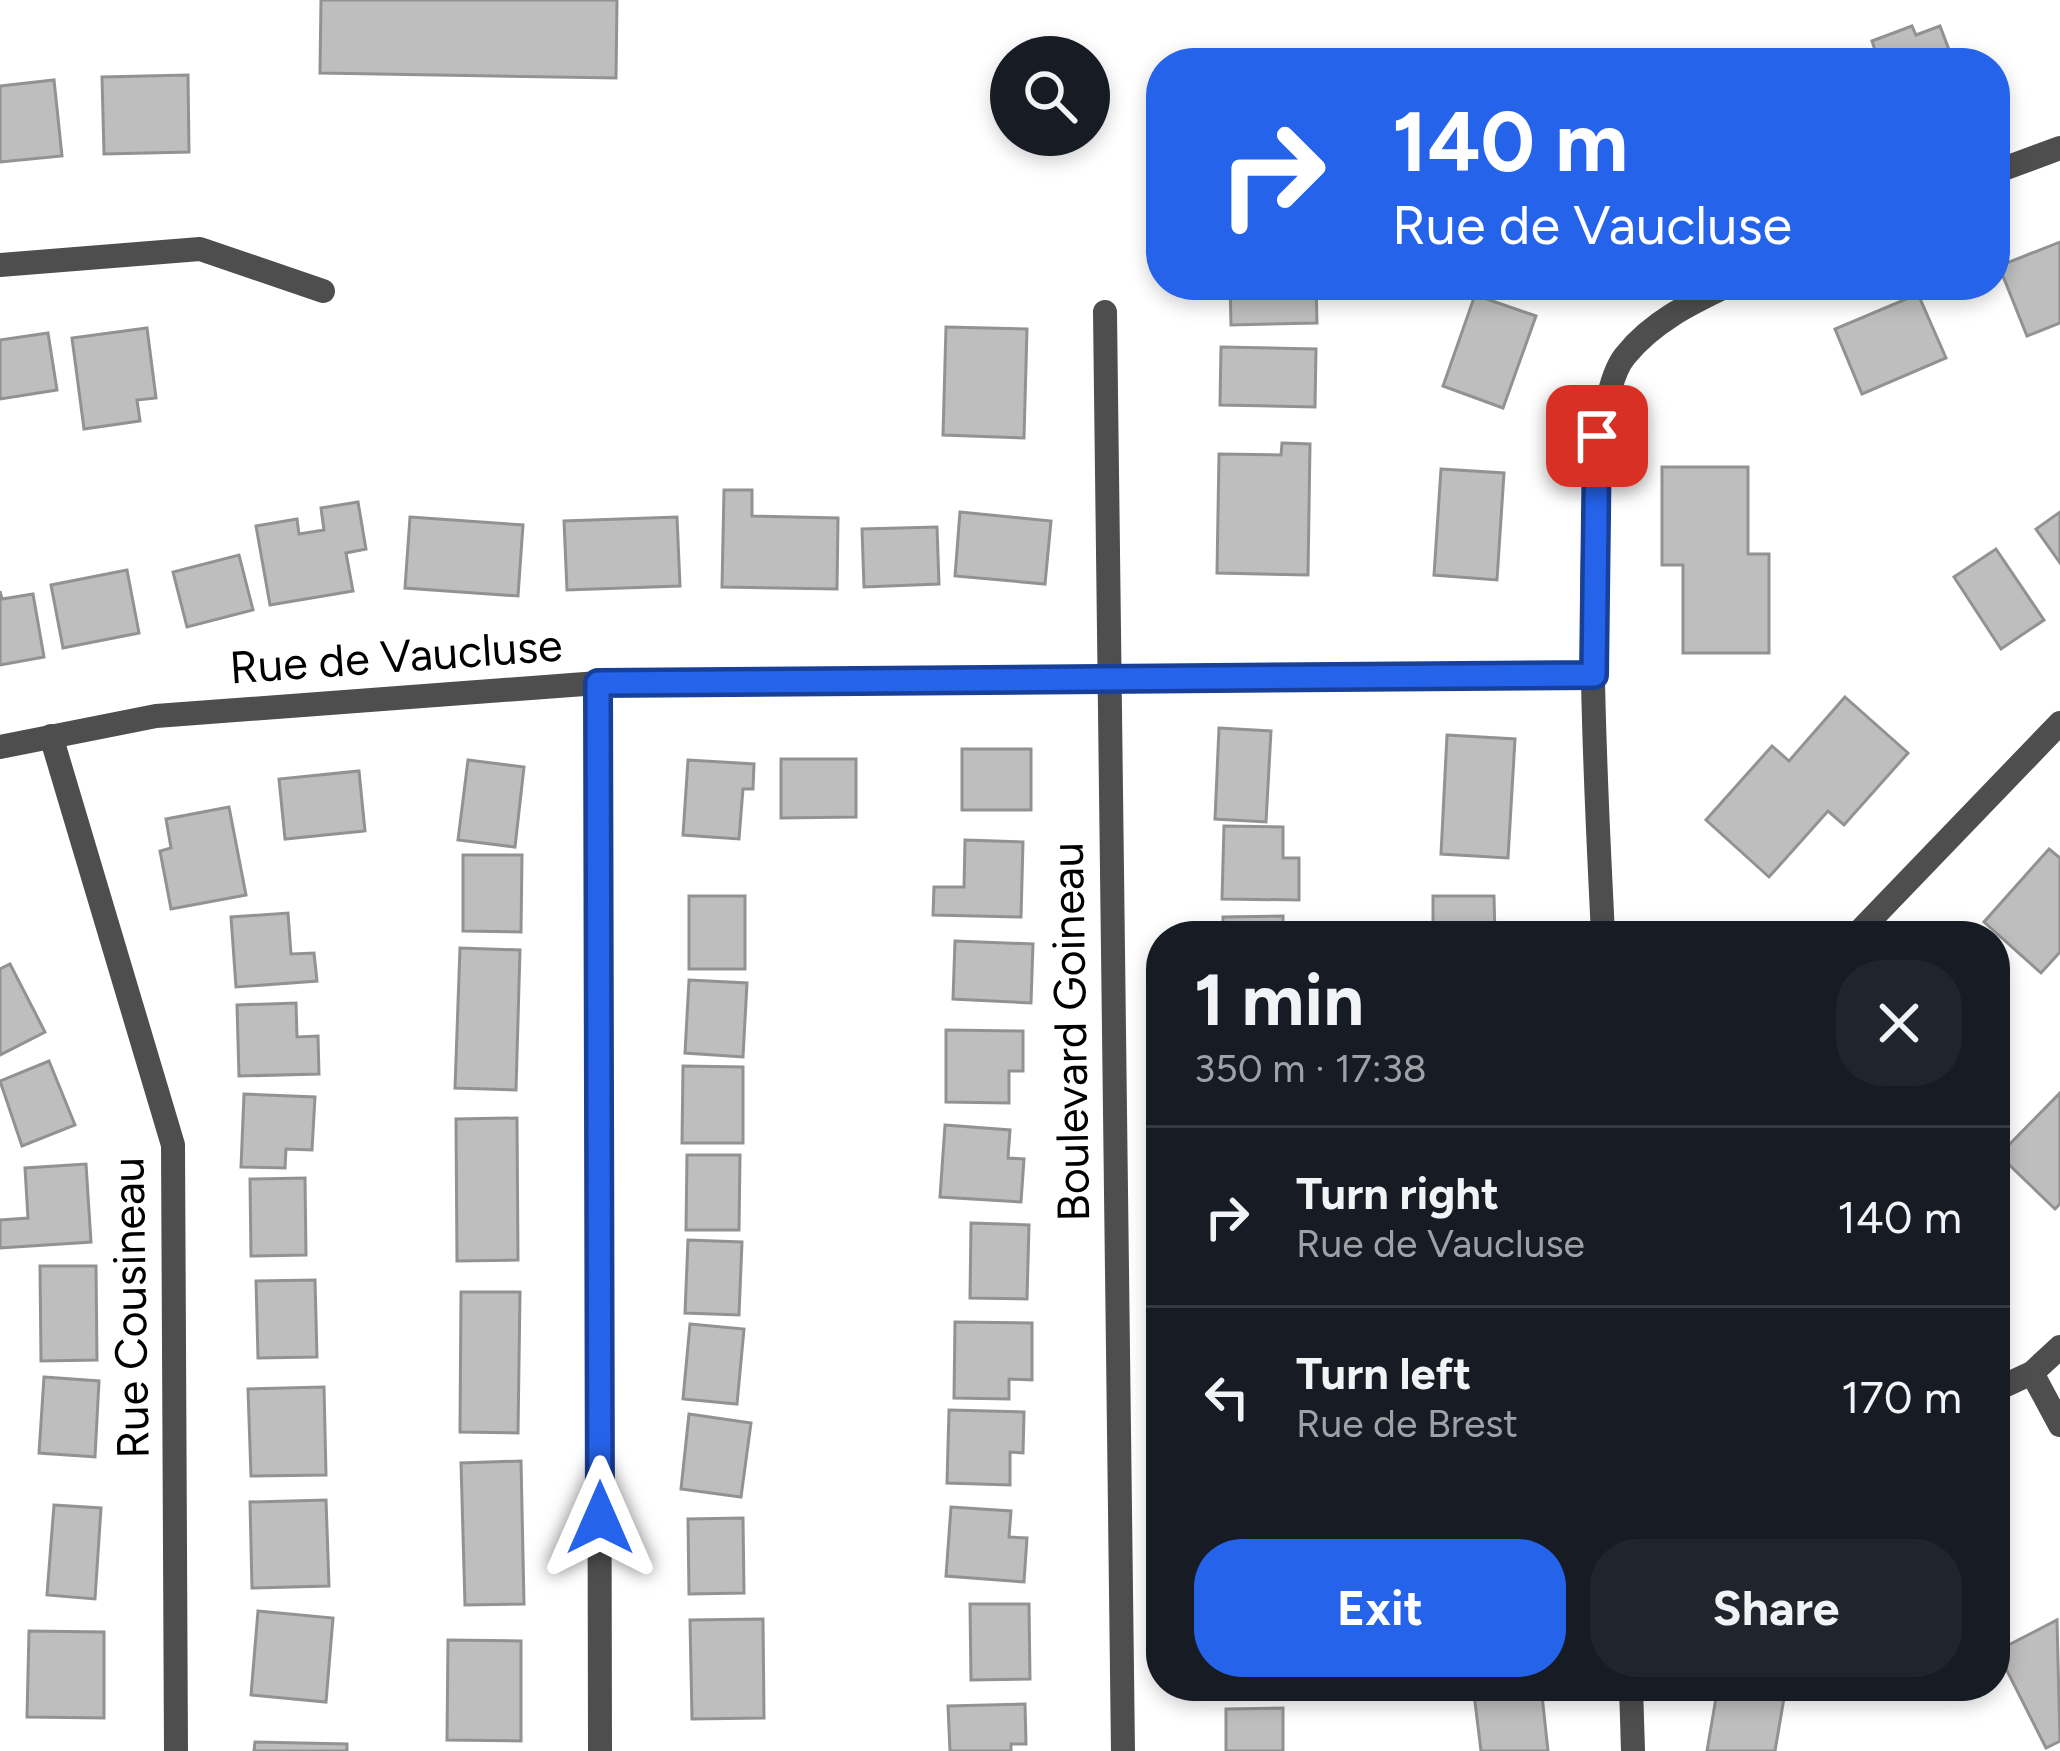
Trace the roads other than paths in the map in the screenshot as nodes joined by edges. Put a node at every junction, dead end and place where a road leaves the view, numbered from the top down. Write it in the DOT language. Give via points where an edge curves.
graph roads {
  1 [pos="2060,148"];
  2 [pos="2010,166"];
  3 [pos="0,265"];
  4 [pos="323,291"];
  5 [pos="1698,300"];
  6 [pos="1105,312"];
  7 [pos="1594,675"];
  8 [pos="1107,680"];
  9 [pos="598,683"];
  10 [pos="2060,723"];
  11 [pos="51,736"];
  12 [pos="0,747"];
  13 [pos="1602,921"];
  14 [pos="1869,921"];
  15 [pos="2060,1347"];
  16 [pos="2032,1373"];
  17 [pos="2010,1383"];
  18 [pos="2060,1425"];
  19 [pos="1631,1701"];
  20 [pos="176,1751"];
  21 [pos="600,1751"];
  22 [pos="1123,1751"];
  23 [pos="1633,1751"];
  1 -- 2 [label="street"];
  3 -- 4 [label="street" via="200,249"];
  5 -- 7 [label="street" via="1622,358 1597,436"];
  6 -- 8 [label="street, Boulevard Goineau"];
  7 -- 8 [label="street, Rue de Vaucluse"];
  7 -- 13 [label="street"];
  8 -- 9 [label="street, Rue de Vaucluse"];
  8 -- 22 [label="street, Boulevard Goineau"];
  9 -- 11 [label="street, Rue de Vaucluse" via="155,716"];
  9 -- 21 [label="street"];
  10 -- 14 [label="street"];
  11 -- 12 [label="street, Rue de Vaucluse"];
  11 -- 20 [label="street, Rue Cousineau" via="173,1145"];
  15 -- 16 [label="street"];
  16 -- 17 [label="street"];
  16 -- 18 [label="street"];
  19 -- 23 [label="street"];
}
